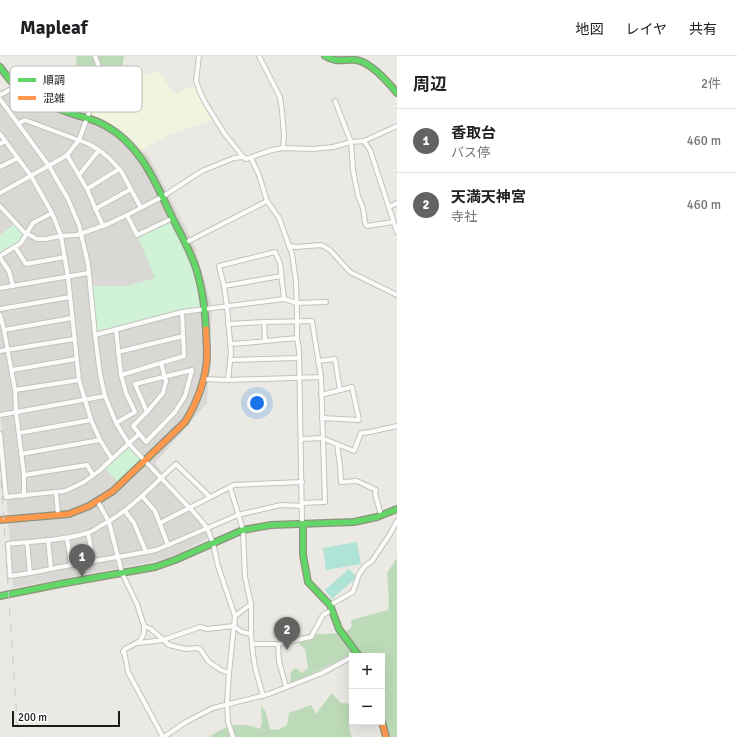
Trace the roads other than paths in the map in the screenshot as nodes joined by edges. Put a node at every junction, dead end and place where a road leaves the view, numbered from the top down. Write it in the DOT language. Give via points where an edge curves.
graph roads {
  1 [pos="95,56"];
  2 [pos="199,56"];
  3 [pos="259,56"];
  4 [pos="325,56"];
  5 [pos="99,66"];
  6 [pos="0,67"];
  7 [pos="10,80"];
  8 [pos="10,90"];
  9 [pos="397,93"];
  10 [pos="0,95"];
  11 [pos="0,99"];
  12 [pos="335,101"];
  13 [pos="10,112"];
  14 [pos="10,112"];
  15 [pos="67,112"];
  16 [pos="89,112"];
  17 [pos="87,118"];
  18 [pos="19,123"];
  19 [pos="397,126"];
  20 [pos="0,134"];
  21 [pos="79,140"];
  22 [pos="5,141"];
  23 [pos="364,141"];
  24 [pos="351,142"];
  25 [pos="0,144"];
  26 [pos="283,148"];
  27 [pos="99,150"];
  28 [pos="67,155"];
  29 [pos="243,157"];
  30 [pos="18,158"];
  31 [pos="251,158"];
  32 [pos="49,166"];
  33 [pos="0,168"];
  34 [pos="119,169"];
  35 [pos="79,175"];
  36 [pos="31,176"];
  37 [pos="87,189"];
  38 [pos="131,189"];
  39 [pos="0,193"];
  40 [pos="162,197"];
  41 [pos="267,201"];
  42 [pos="397,203"];
  43 [pos="0,206"];
  44 [pos="389,207"];
  45 [pos="95,208"];
  46 [pos="141,208"];
  47 [pos="52,213"];
  48 [pos="127,215"];
  49 [pos="173,218"];
  50 [pos="393,222"];
  51 [pos="103,226"];
  52 [pos="397,232"];
  53 [pos="27,234"];
  54 [pos="82,234"];
  55 [pos="61,236"];
  56 [pos="185,243"];
  57 [pos="289,246"];
  58 [pos="15,247"];
  59 [pos="0,257"];
  60 [pos="65,257"];
  61 [pos="88,273"];
  62 [pos="281,276"];
  63 [pos="68,277"];
  64 [pos="13,286"];
  65 [pos="224,286"];
  66 [pos="0,288"];
  67 [pos="397,295"];
  68 [pos="70,297"];
  69 [pos="284,299"];
  70 [pos="326,302"];
  71 [pos="297,303"];
  72 [pos="228,307"];
  73 [pos="0,309"];
  74 [pos="205,310"];
  75 [pos="182,312"];
  76 [pos="0,314"];
  77 [pos="72,318"];
  78 [pos="264,322"];
  79 [pos="297,322"];
  80 [pos="228,324"];
  81 [pos="4,330"];
  82 [pos="116,330"];
  83 [pos="95,335"];
  84 [pos="183,336"];
  85 [pos="297,338"];
  86 [pos="74,339"];
  87 [pos="265,341"];
  88 [pos="230,344"];
  89 [pos="8,350"];
  90 [pos="0,351"];
  91 [pos="118,352"];
  92 [pos="299,358"];
  93 [pos="76,359"];
  94 [pos="230,360"];
  95 [pos="318,361"];
  96 [pos="161,363"];
  97 [pos="12,370"];
  98 [pos="121,375"];
  99 [pos="165,376"];
  100 [pos="300,378"];
  101 [pos="320,378"];
  102 [pos="203,379"];
  103 [pos="79,380"];
  104 [pos="228,380"];
  105 [pos="15,390"];
  106 [pos="340,390"];
  107 [pos="321,395"];
  108 [pos="105,396"];
  109 [pos="85,400"];
  110 [pos="16,412"];
  111 [pos="147,412"];
  112 [pos="0,415"];
  113 [pos="322,418"];
  114 [pos="91,420"];
  115 [pos="116,423"];
  116 [pos="397,426"];
  117 [pos="19,433"];
  118 [pos="0,434"];
  119 [pos="140,434"];
  120 [pos="322,438"];
  121 [pos="302,439"];
  122 [pos="100,440"];
  123 [pos="129,444"];
  124 [pos="337,444"];
  125 [pos="21,454"];
  126 [pos="112,459"];
  127 [pos="145,461"];
  128 [pos="24,475"];
  129 [pos="93,475"];
  130 [pos="161,478"];
  131 [pos="302,482"];
  132 [pos="230,487"];
  133 [pos="56,492"];
  134 [pos="24,496"];
  135 [pos="142,496"];
  136 [pos="210,497"];
  137 [pos="98,502"];
  138 [pos="302,505"];
  139 [pos="190,508"];
  140 [pos="397,509"];
  141 [pos="125,511"];
  142 [pos="58,515"];
  143 [pos="238,515"];
  144 [pos="381,515"];
  145 [pos="0,520"];
  146 [pos="397,521"];
  147 [pos="109,522"];
  148 [pos="160,523"];
  149 [pos="303,524"];
  150 [pos="207,528"];
  151 [pos="243,530"];
  152 [pos="88,533"];
  153 [pos="67,538"];
  154 [pos="48,540"];
  155 [pos="27,542"];
  156 [pos="213,543"];
  157 [pos="168,545"];
  158 [pos="146,552"];
  159 [pos="118,557"];
  160 [pos="94,562"];
  161 [pos="71,565"];
  162 [pos="51,569"];
  163 [pos="30,573"];
  164 [pos="122,573"];
  165 [pos="0,596"];
  166 [pos="250,604"];
  167 [pos="331,607"];
  168 [pos="235,616"];
  169 [pos="144,626"];
  170 [pos="234,626"];
  171 [pos="251,634"];
  172 [pos="163,640"];
  173 [pos="137,642"];
  174 [pos="252,644"];
  175 [pos="278,644"];
  176 [pos="353,653"];
  177 [pos="349,659"];
  178 [pos="229,673"];
  179 [pos="286,687"];
  180 [pos="263,696"];
  181 [pos="227,704"];
  182 [pos="383,725"];
  183 [pos="164,737"];
  184 [pos="233,737"];
  185 [pos="386,737"];
  1 -- 5 [label="street"];
  2 -- 29 [label="street" via="196,81 200,92 224,133"];
  3 -- 26 [label="street" via="280,97"];
  4 -- 9 [label="street" via="331,60 355,60 364,63 388,81"];
  6 -- 7 [label="street"];
  8 -- 10 [label="street"];
  11 -- 13 [label="street"];
  12 -- 24 [label="street"];
  14 -- 18 [label="street"];
  15 -- 17 [label="street"];
  16 -- 17 [label="street"];
  17 -- 21 [label="street"];
  17 -- 40 [label="street" via="103,124 130,144 143,161"];
  18 -- 21 [label="street" via="25,120"];
  18 -- 32 [label="street"];
  19 -- 23 [label="street"];
  20 -- 22 [label="street"];
  21 -- 27 [label="street"];
  21 -- 28 [label="street"];
  22 -- 25 [label="street"];
  22 -- 30 [label="street"];
  23 -- 24 [label="street"];
  23 -- 44 [label="street" via="370,150"];
  24 -- 26 [label="street" via="313,149"];
  24 -- 50 [label="street" via="353,170 365,223 367,226"];
  26 -- 31 [label="street"];
  27 -- 34 [label="street"];
  27 -- 35 [label="street"];
  28 -- 32 [label="street"];
  28 -- 35 [label="street"];
  29 -- 31 [label="street" via="246,160"];
  29 -- 40 [label="street" via="202,171"];
  30 -- 33 [label="street"];
  30 -- 36 [label="street"];
  31 -- 41 [label="street"];
  32 -- 36 [label="street"];
  32 -- 54 [label="street" via="68,199"];
  34 -- 37 [label="street"];
  34 -- 38 [label="street"];
  35 -- 37 [label="street"];
  36 -- 39 [label="street"];
  36 -- 47 [label="street"];
  37 -- 45 [label="street"];
  38 -- 45 [label="street"];
  38 -- 46 [label="street"];
  40 -- 46 [label="street"];
  40 -- 49 [label="street"];
  41 -- 56 [label="street"];
  41 -- 57 [label="street" via="278,218"];
  42 -- 44 [label="street"];
  43 -- 53 [label="street"];
  44 -- 50 [label="street"];
  45 -- 51 [label="street"];
  46 -- 48 [label="street"];
  47 -- 53 [label="street" via="33,223"];
  47 -- 55 [label="street"];
  48 -- 49 [label="street" via="137,235"];
  48 -- 51 [label="street"];
  49 -- 56 [label="street"];
  50 -- 52 [label="street"];
  51 -- 54 [label="street"];
  53 -- 55 [label="street" via="37,239"];
  53 -- 58 [label="street"];
  54 -- 55 [label="street"];
  54 -- 61 [label="street"];
  55 -- 60 [label="street"];
  56 -- 74 [label="street" via="198,274"];
  57 -- 67 [label="street" via="321,245 330,250 350,272"];
  57 -- 71 [label="street" via="295,266"];
  58 -- 59 [label="street"];
  58 -- 60 [label="street" via="26,264"];
  59 -- 64 [label="street" via="9,272"];
  60 -- 63 [label="street"];
  61 -- 63 [label="street"];
  61 -- 83 [label="street"];
  62 -- 65 [label="street"];
  62 -- 65 [label="street" via="280,263 275,252 219,266"];
  62 -- 69 [label="street"];
  63 -- 64 [label="street"];
  63 -- 68 [label="street"];
  64 -- 66 [label="street"];
  65 -- 72 [label="street"];
  68 -- 73 [label="street"];
  68 -- 77 [label="street"];
  69 -- 71 [label="street"];
  69 -- 72 [label="street"];
  70 -- 71 [label="street"];
  71 -- 79 [label="street"];
  72 -- 74 [label="street"];
  72 -- 80 [label="street"];
  74 -- 75 [label="street"];
  74 -- 102 [label="street" via="207,355"];
  75 -- 82 [label="street"];
  75 -- 84 [label="street"];
  76 -- 81 [label="street"];
  77 -- 81 [label="street"];
  77 -- 86 [label="street"];
  78 -- 79 [label="street"];
  78 -- 80 [label="street"];
  78 -- 87 [label="street"];
  79 -- 85 [label="street"];
  79 -- 95 [label="street" via="312,321"];
  80 -- 88 [label="street"];
  81 -- 89 [label="street"];
  82 -- 83 [label="street"];
  82 -- 91 [label="street"];
  83 -- 108 [label="street"];
  84 -- 91 [label="street"];
  84 -- 96 [label="street" via="184,356"];
  85 -- 87 [label="street"];
  85 -- 92 [label="street"];
  86 -- 89 [label="street"];
  86 -- 93 [label="street"];
  87 -- 88 [label="street"];
  88 -- 94 [label="street"];
  89 -- 90 [label="street"];
  89 -- 97 [label="street"];
  91 -- 98 [label="street"];
  92 -- 94 [label="street"];
  92 -- 100 [label="street"];
  93 -- 97 [label="street"];
  93 -- 103 [label="street"];
  94 -- 104 [label="street"];
  95 -- 101 [label="street"];
  95 -- 106 [label="street" via="335,359"];
  96 -- 98 [label="street"];
  96 -- 99 [label="street"];
  97 -- 105 [label="street"];
  98 -- 115 [label="street" via="135,412"];
  99 -- 111 [label="street" via="163,393"];
  99 -- 111 [label="street" via="135,384"];
  99 -- 119 [label="street" via="192,370 185,396 175,412 146,442"];
  100 -- 101 [label="street"];
  100 -- 104 [label="street"];
  100 -- 121 [label="street"];
  101 -- 107 [label="street"];
  102 -- 104 [label="street"];
  102 -- 127 [label="street" via="192,411 185,422"];
  103 -- 105 [label="street"];
  103 -- 109 [label="street"];
  105 -- 110 [label="street"];
  106 -- 107 [label="street"];
  106 -- 113 [label="street" via="352,387 359,420"];
  107 -- 113 [label="street"];
  108 -- 109 [label="street"];
  108 -- 115 [label="street"];
  109 -- 110 [label="street"];
  109 -- 114 [label="street"];
  110 -- 112 [label="street"];
  110 -- 117 [label="street"];
  111 -- 119 [label="street" via="133,426"];
  113 -- 120 [label="street"];
  114 -- 117 [label="street"];
  114 -- 122 [label="street"];
  115 -- 123 [label="street"];
  116 -- 124 [label="street" via="361,433 354,451"];
  117 -- 125 [label="street"];
  118 -- 134 [label="street" via="6,497"];
  119 -- 123 [label="street"];
  120 -- 121 [label="street"];
  120 -- 124 [label="street"];
  120 -- 138 [label="street" via="325,502"];
  121 -- 131 [label="street"];
  122 -- 125 [label="street"];
  122 -- 126 [label="street"];
  123 -- 126 [label="street"];
  123 -- 127 [label="street"];
  124 -- 144 [label="street" via="341,482 357,481 376,490"];
  125 -- 128 [label="street"];
  126 -- 129 [label="street"];
  127 -- 130 [label="street"];
  127 -- 137 [label="street"];
  128 -- 129 [label="street" via="87,465"];
  128 -- 134 [label="street"];
  129 -- 133 [label="street" via="65,491"];
  130 -- 135 [label="street"];
  130 -- 136 [label="street" via="176,464"];
  130 -- 139 [label="street"];
  131 -- 132 [label="street"];
  131 -- 138 [label="street"];
  132 -- 136 [label="street"];
  132 -- 143 [label="street"];
  133 -- 134 [label="street"];
  133 -- 142 [label="street"];
  135 -- 141 [label="street"];
  135 -- 148 [label="street" via="155,511"];
  136 -- 139 [label="street"];
  137 -- 142 [label="street" via="69,514"];
  137 -- 147 [label="street"];
  138 -- 143 [label="street" via="281,505"];
  138 -- 149 [label="street"];
  139 -- 148 [label="street"];
  139 -- 150 [label="street"];
  140 -- 144 [label="street"];
  141 -- 147 [label="street"];
  141 -- 158 [label="street" via="134,523"];
  142 -- 145 [label="street"];
  143 -- 150 [label="street"];
  143 -- 151 [label="street"];
  144 -- 149 [label="street" via="354,522"];
  146 -- 167 [label="street" via="372,561 359,574 353,592"];
  147 -- 152 [label="street"];
  147 -- 159 [label="street"];
  148 -- 157 [label="street"];
  149 -- 151 [label="street" via="271,525"];
  149 -- 167 [label="street" via="303,556 308,582"];
  150 -- 156 [label="street"];
  150 -- 157 [label="street"];
  151 -- 156 [label="street"];
  151 -- 166 [label="street" via="245,577"];
  152 -- 153 [label="street"];
  152 -- 160 [label="street"];
  153 -- 154 [label="street"];
  153 -- 161 [label="street"];
  154 -- 155 [label="street"];
  154 -- 162 [label="street"];
  155 -- 163 [label="street"];
  155 -- 163 [label="street" via="8,544 10,576"];
  156 -- 164 [label="street" via="162,565"];
  156 -- 168 [label="street"];
  157 -- 158 [label="street"];
  158 -- 159 [label="street"];
  159 -- 160 [label="street"];
  159 -- 164 [label="street"];
  160 -- 161 [label="street"];
  161 -- 162 [label="street"];
  162 -- 163 [label="street"];
  164 -- 165 [label="street"];
  164 -- 169 [label="street" via="138,604"];
  166 -- 168 [label="street"];
  166 -- 171 [label="street"];
  167 -- 175 [label="street" via="323,615 311,637"];
  167 -- 176 [label="street" via="339,629"];
  168 -- 170 [label="street"];
  169 -- 172 [label="street"];
  169 -- 173 [label="street" via="144,633"];
  170 -- 171 [label="street" via="242,632"];
  170 -- 172 [label="street" via="207,629 200,627"];
  170 -- 178 [label="street"];
  171 -- 174 [label="street"];
  172 -- 173 [label="street"];
  172 -- 178 [label="street" via="169,645 200,649 209,662"];
  173 -- 183 [label="street" via="124,651 128,672"];
  174 -- 175 [label="street"];
  174 -- 180 [label="street"];
  175 -- 179 [label="street" via="279,661"];
  177 -- 179 [label="street"];
  178 -- 181 [label="street"];
  179 -- 180 [label="street"];
  180 -- 181 [label="street"];
  181 -- 183 [label="street" via="212,708"];
  181 -- 184 [label="street" via="228,722"];
  182 -- 185 [label="street"];
}
